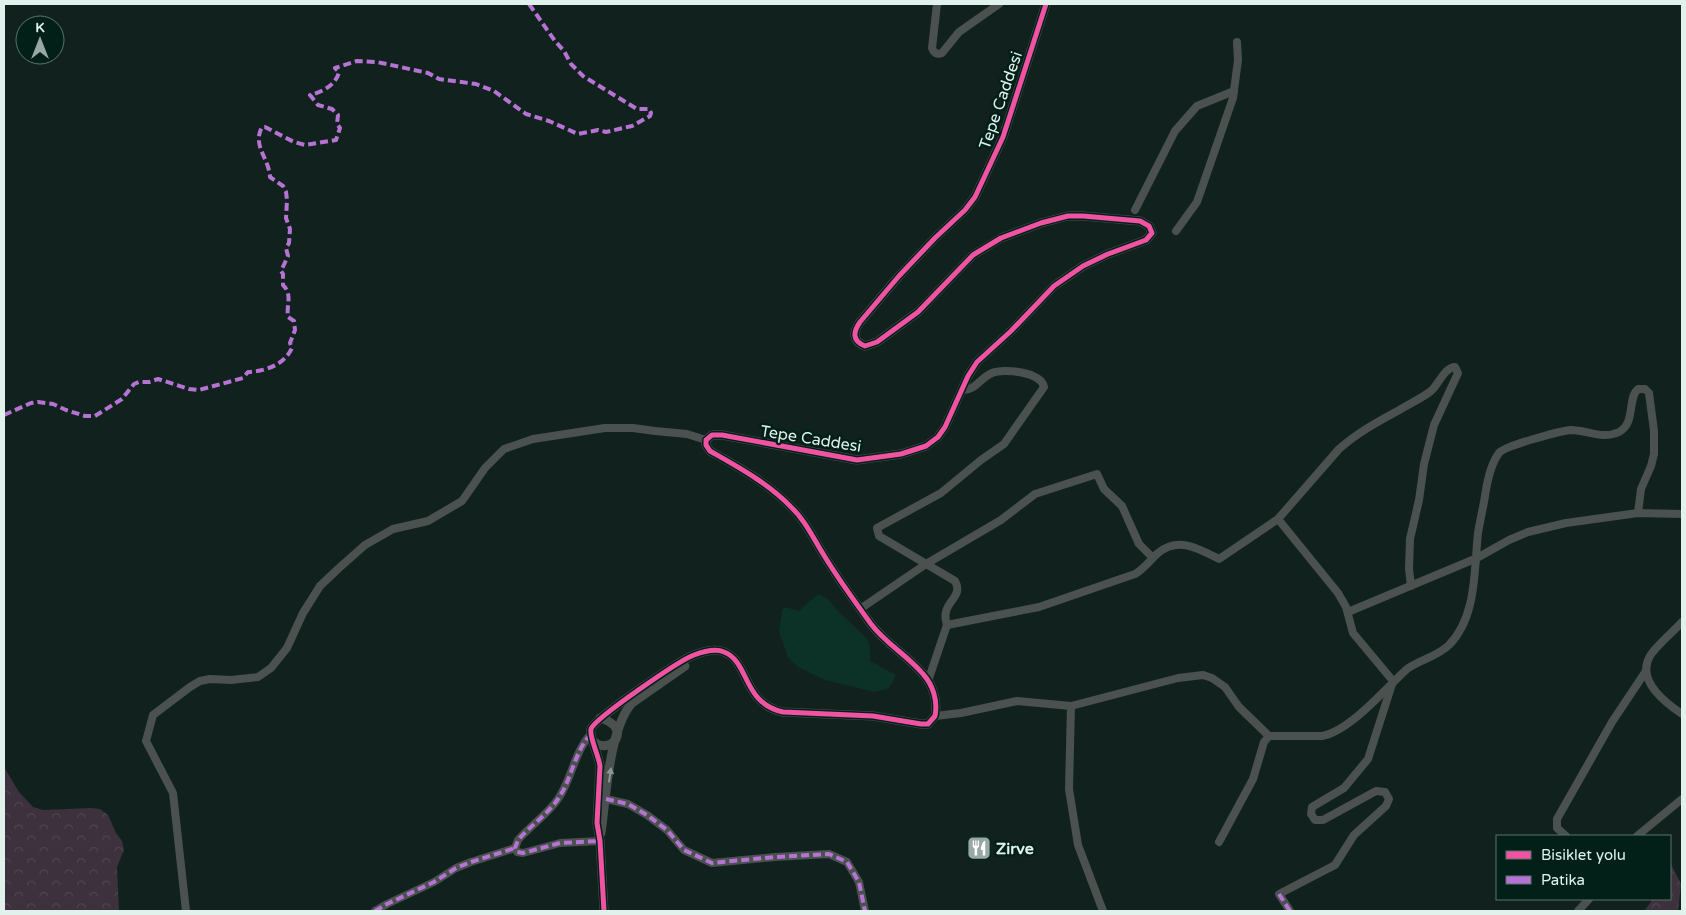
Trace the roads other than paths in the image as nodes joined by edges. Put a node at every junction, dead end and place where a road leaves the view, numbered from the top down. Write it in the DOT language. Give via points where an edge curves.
graph roads {
  1 [pos="937,4"];
  2 [pos="999,4"];
  3 [pos="1046,4"];
  4 [pos="1237,42"];
  5 [pos="1234,91"];
  6 [pos="1135,210"];
  7 [pos="1176,231"];
  8 [pos="962,390"];
  9 [pos="706,440"];
  10 [pos="1638,513"];
  11 [pos="1682,514"];
  12 [pos="1278,519"];
  13 [pos="1153,558"];
  14 [pos="1477,558"];
  15 [pos="926,564"];
  16 [pos="1411,586"];
  17 [pos="860,609"];
  18 [pos="1348,612"];
  19 [pos="1682,622"];
  20 [pos="947,625"];
  21 [pos="704,653"];
  22 [pos="1646,671"];
  23 [pos="928,681"];
  24 [pos="1393,681"];
  25 [pos="1071,706"];
  26 [pos="1682,714"];
  27 [pos="935,716"];
  28 [pos="600,718"];
  29 [pos="617,735"];
  30 [pos="1269,736"];
  31 [pos="592,738"];
  32 [pos="606,799"];
  33 [pos="1682,800"];
  34 [pos="1565,835"];
  35 [pos="1638,835"];
  36 [pos="600,841"];
  37 [pos="1219,842"];
  38 [pos="515,848"];
  39 [pos="1588,900"];
  40 [pos="186,911"];
  41 [pos="375,911"];
  42 [pos="604,911"];
  43 [pos="865,911"];
  44 [pos="1103,911"];
  45 [pos="1290,911"];
  46 [pos="1578,911"];
  1 -- 2 [label="street" via="932,48 939,54 959,32"];
  3 -- 8 [label="street, Tepe Caddesi" via="1003,137 975,197 866,315 856,328 855,338 865,346 877,342 932,299 973,255 1001,238 1076,216 1145,222 1152,233 1146,240 1083,266 1054,286 977,362"];
  4 -- 5 [label="street"];
  5 -- 6 [label="street" via="1197,106 1175,132"];
  5 -- 7 [label="street" via="1196,202"];
  8 -- 9 [label="street, Tepe Caddesi" via="945,427 932,443 885,458 844,459 722,435 712,435"];
  8 -- 15 [label="street" via="998,371 1034,376 1042,381 1044,387 1004,444 941,493 876,528 879,536"];
  9 -- 17 [label="street" via="710,450 759,481 795,511"];
  9 -- 40 [label="street" via="687,434 605,428 533,439 504,449 485,468 462,501 428,521 393,529 365,545 339,568 320,586 287,648 271,668 258,677 200,681 153,715 146,740 173,793"];
  10 -- 11 [label="street"];
  10 -- 14 [label="street" via="1551,525 1509,540"];
  10 -- 14 [label="street" via="1654,442 1649,393 1641,388 1634,392 1629,419 1623,430 1605,436 1579,430 1564,431 1502,450 1487,482"];
  12 -- 13 [label="street" via="1219,559 1184,544 1167,547"];
  12 -- 16 [label="street" via="1350,439 1424,396 1447,371 1455,368 1458,373 1434,425 1424,464 1410,539"];
  12 -- 18 [label="street" via="1338,593"];
  13 -- 15 [label="street" via="1139,544 1125,510 1104,489 1097,474 1035,494 1001,520"];
  13 -- 20 [label="street" via="1147,567 1135,574 1039,607"];
  14 -- 16 [label="street"];
  14 -- 24 [label="street" via="1472,595 1462,627 1454,639 1441,652 1416,663"];
  15 -- 17 [label="street"];
  15 -- 20 [label="street" via="958,586 944,616"];
  16 -- 18 [label="street"];
  17 -- 23 [label="street" via="884,639"];
  18 -- 24 [label="street" via="1350,626 1357,639"];
  19 -- 22 [label="street" via="1650,656"];
  20 -- 23 [label="street"];
  21 -- 27 [label="street" via="718,650 732,657 759,700 774,710 873,716 922,724 928,724"];
  21 -- 28 [label="street" via="685,660"];
  21 -- 29 [label="street" via="632,703 622,718"];
  22 -- 26 [label="street" via="1651,686"];
  22 -- 34 [label="street" via="1612,722 1557,819 1557,828"];
  23 -- 27 [label="street" via="936,700"];
  24 -- 30 [label="street" via="1354,719 1330,735"];
  24 -- 45 [label="street" via="1368,759 1344,788 1312,807 1310,814 1315,820 1323,820 1376,791 1385,792 1389,799 1386,806 1354,835 1334,865 1279,894"];
  25 -- 27 [label="street" via="1017,701"];
  25 -- 30 [label="street" via="1178,678 1203,675 1226,686 1239,707"];
  25 -- 44 [label="street" via="1069,789 1078,845"];
  28 -- 29 [label="street" via="616,726"];
  28 -- 31 [label="street" via="593,725"];
  29 -- 31 [label="street" via="614,742 606,746 598,745"];
  32 -- 29 [label="street, one-way"];
  30 -- 37 [label="street" via="1264,742 1253,779"];
  31 -- 36 [label="street" via="600,766 597,823"];
  31 -- 38 [label="street" via="584,743 558,799 518,840"];
  32 -- 36 [label="street"];
  32 -- 43 [label="street" via="628,804 647,815 667,830 684,850 712,863 829,854 847,862 859,882"];
  33 -- 35 [label="street"];
  36 -- 38 [label="street" via="560,844 523,853"];
  36 -- 42 [label="street"];
  38 -- 41 [label="street" via="456,868"];
  39 -- 46 [label="street"];
}
